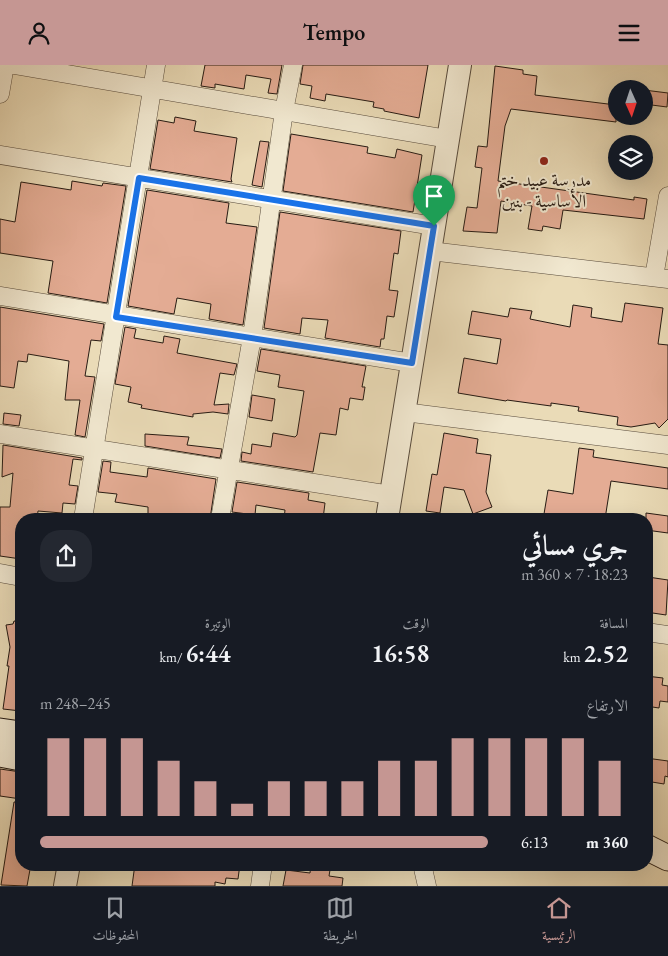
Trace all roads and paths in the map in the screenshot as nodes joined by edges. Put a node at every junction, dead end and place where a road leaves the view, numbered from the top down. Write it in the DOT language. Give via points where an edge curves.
graph roads {
  1 [pos="5,65"];
  2 [pos="14,65"];
  3 [pos="156,65"];
  4 [pos="293,65"];
  5 [pos="460,65"];
  6 [pos="153,88"];
  7 [pos="0,94"];
  8 [pos="284,111"];
  9 [pos="448,139"];
  10 [pos="0,155"];
  11 [pos="139,178"];
  12 [pos="668,196"];
  13 [pos="271,199"];
  14 [pos="434,226"];
  15 [pos="430,251"];
  16 [pos="661,278"];
  17 [pos="0,296"];
  18 [pos="116,317"];
  19 [pos="252,337"];
  20 [pos="412,363"];
  21 [pos="404,412"];
  22 [pos="0,434"];
  23 [pos="668,445"];
  24 [pos="95,448"];
  25 [pos="227,471"];
  26 [pos="390,495"];
  27 [pos="84,513"];
  28 [pos="221,513"];
  29 [pos="388,513"];
  30 [pos="0,573"];
  31 [pos="15,576"];
  32 [pos="653,633"];
  33 [pos="668,635"];
  34 [pos="0,731"];
  35 [pos="15,734"];
  36 [pos="0,754"];
  37 [pos="15,757"];
  38 [pos="653,835"];
  39 [pos="668,837"];
  40 [pos="653,850"];
  41 [pos="668,858"];
  42 [pos="68,871"];
  43 [pos="262,871"];
  44 [pos="424,871"];
  45 [pos="66,886"];
  46 [pos="260,886"];
  47 [pos="427,886"];
  1 -- 7 [label="street"];
  2 -- 6 [label="street"];
  3 -- 6 [label="street"];
  4 -- 8 [label="street"];
  5 -- 9 [label="street"];
  6 -- 8 [label="street"];
  6 -- 11 [label="street"];
  8 -- 9 [label="street"];
  8 -- 13 [label="street"];
  9 -- 14 [label="street"];
  10 -- 11 [label="street"];
  11 -- 13 [label="street"];
  11 -- 18 [label="street"];
  12 -- 16 [label="street"];
  13 -- 14 [label="street"];
  13 -- 19 [label="street"];
  14 -- 15 [label="street"];
  15 -- 16 [label="street"];
  15 -- 20 [label="street"];
  17 -- 18 [label="street"];
  18 -- 19 [label="street"];
  18 -- 24 [label="street"];
  19 -- 20 [label="street"];
  19 -- 25 [label="street"];
  20 -- 21 [label="street"];
  21 -- 23 [label="street"];
  21 -- 26 [label="street"];
  22 -- 24 [label="street"];
  24 -- 25 [label="street"];
  24 -- 27 [label="street"];
  25 -- 26 [label="street"];
  25 -- 28 [label="street"];
  26 -- 29 [label="street"];
  30 -- 31 [label="street"];
  32 -- 33 [label="street"];
  34 -- 35 [label="main road"];
  36 -- 37 [label="main road"];
  38 -- 39 [label="main road"];
  40 -- 41 [label="main road"];
  42 -- 45 [label="street"];
  43 -- 46 [label="street"];
  44 -- 47 [label="street"];
}
